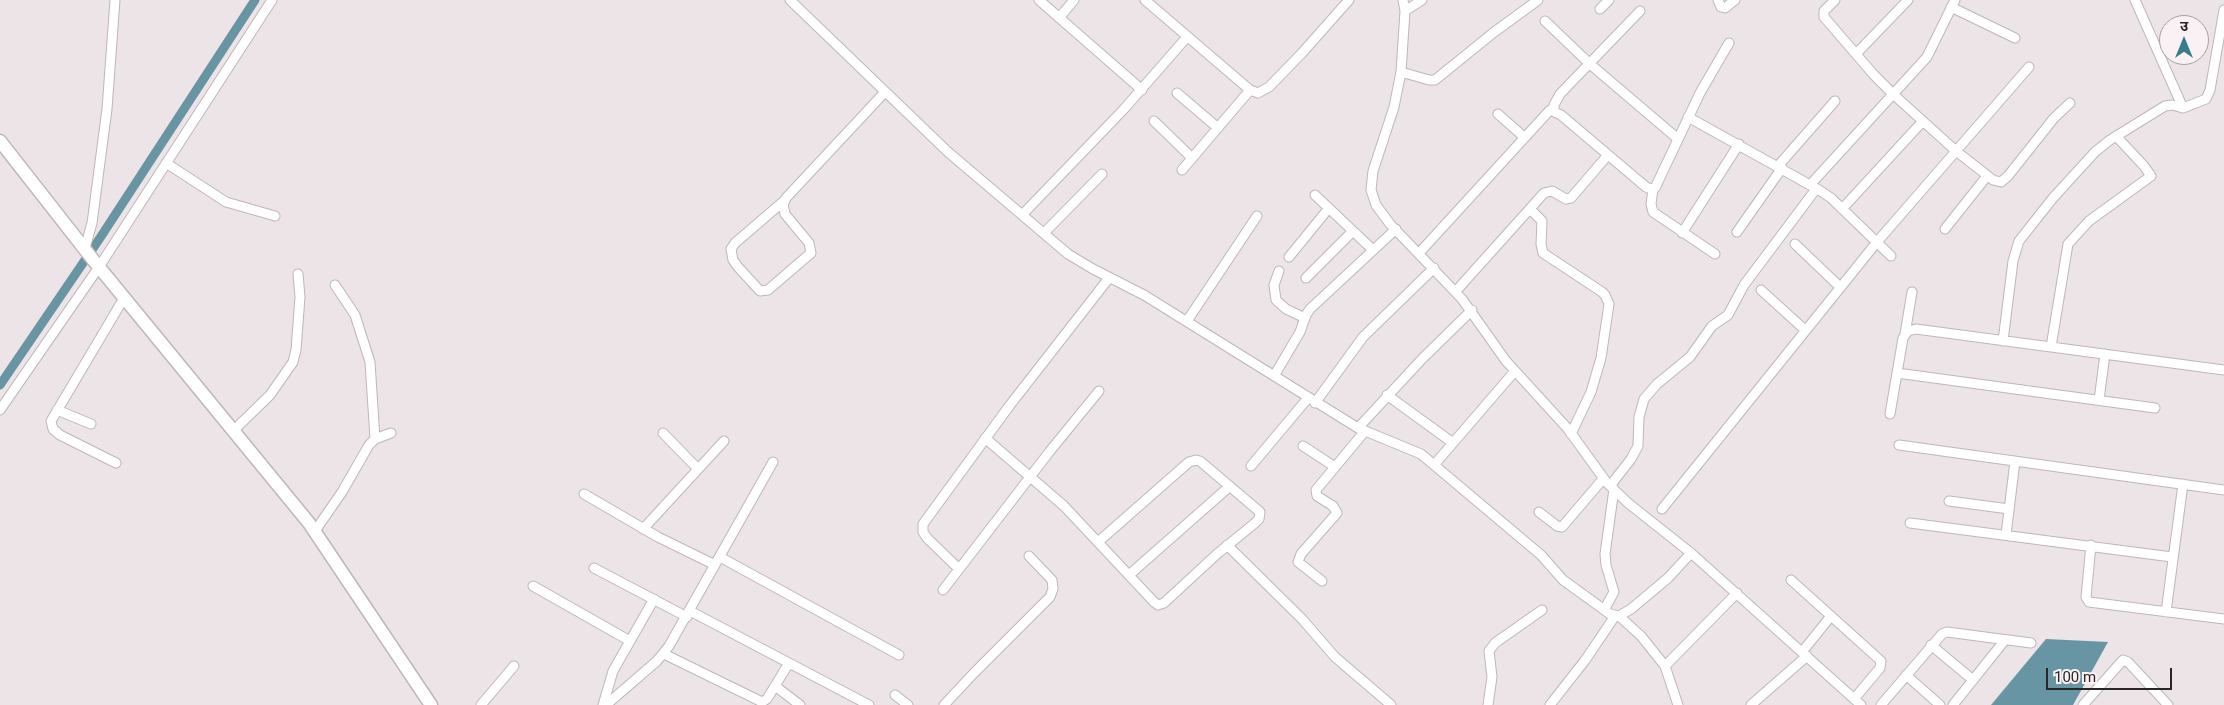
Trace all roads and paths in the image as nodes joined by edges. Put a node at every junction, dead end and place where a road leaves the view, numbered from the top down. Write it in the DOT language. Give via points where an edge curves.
graph roads {
  1 [pos="115,0"];
  2 [pos="272,0"];
  3 [pos="790,0"];
  4 [pos="1039,0"];
  5 [pos="1074,0"];
  6 [pos="1145,0"];
  7 [pos="1349,0"];
  8 [pos="1403,0"];
  9 [pos="1422,0"];
  10 [pos="1538,0"];
  11 [pos="1609,0"];
  12 [pos="1718,0"];
  13 [pos="1735,0"];
  14 [pos="1835,0"];
  15 [pos="1908,0"];
  16 [pos="2135,0"];
  17 [pos="1953,4"];
  18 [pos="1600,9"];
  19 [pos="2224,10"];
  20 [pos="1405,11"];
  21 [pos="1640,12"];
  22 [pos="1059,18"];
  23 [pos="1545,21"];
  24 [pos="1187,37"];
  25 [pos="2015,38"];
  26 [pos="1729,43"];
  27 [pos="1856,54"];
  28 [pos="1590,64"];
  29 [pos="2029,67"];
  30 [pos="1401,72"];
  31 [pos="1142,90"];
  32 [pos="1250,90"];
  33 [pos="885,92"];
  34 [pos="1177,93"];
  35 [pos="1894,95"];
  36 [pos="1835,101"];
  37 [pos="2070,103"];
  38 [pos="2182,108"];
  39 [pos="1554,111"];
  40 [pos="1498,114"];
  41 [pos="1688,117"];
  42 [pos="1154,121"];
  43 [pos="1923,121"];
  44 [pos="1218,128"];
  45 [pos="2116,136"];
  46 [pos="1524,137"];
  47 [pos="1678,139"];
  48 [pos="0,141"];
  49 [pos="1739,144"];
  50 [pos="1956,151"];
  51 [pos="1607,156"];
  52 [pos="1192,158"];
  53 [pos="166,163"];
  54 [pos="1780,167"];
  55 [pos="1182,170"];
  56 [pos="1102,174"];
  57 [pos="1987,176"];
  58 [pos="1813,187"];
  59 [pos="1653,189"];
  60 [pos="1315,195"];
  61 [pos="784,201"];
  62 [pos="1329,208"];
  63 [pos="1530,209"];
  64 [pos="1842,209"];
  65 [pos="1022,215"];
  66 [pos="275,216"];
  67 [pos="1257,216"];
  68 [pos="1945,229"];
  69 [pos="1353,230"];
  70 [pos="1392,232"];
  71 [pos="1737,232"];
  72 [pos="1044,233"];
  73 [pos="1682,233"];
  74 [pos="1877,242"];
  75 [pos="1795,244"];
  76 [pos="86,249"];
  77 [pos="1373,250"];
  78 [pos="1420,252"];
  79 [pos="1715,254"];
  80 [pos="1891,256"];
  81 [pos="1290,257"];
  82 [pos="97,264"];
  83 [pos="1434,268"];
  84 [pos="1279,271"];
  85 [pos="298,274"];
  86 [pos="1109,278"];
  87 [pos="1306,278"];
  88 [pos="335,285"];
  89 [pos="1840,287"];
  90 [pos="1761,290"];
  91 [pos="1456,291"];
  92 [pos="1912,292"];
  93 [pos="124,298"];
  94 [pos="1472,310"];
  95 [pos="1305,318"];
  96 [pos="1187,321"];
  97 [pos="1805,330"];
  98 [pos="1905,334"];
  99 [pos="2003,341"];
  100 [pos="2051,346"];
  101 [pos="2105,354"];
  102 [pos="2224,370"];
  103 [pos="1515,371"];
  104 [pos="1897,373"];
  105 [pos="1274,376"];
  106 [pos="1099,391"];
  107 [pos="1387,395"];
  108 [pos="2099,400"];
  109 [pos="1312,401"];
  110 [pos="2155,408"];
  111 [pos="0,410"];
  112 [pos="57,410"];
  113 [pos="1890,414"];
  114 [pos="91,424"];
  115 [pos="1361,430"];
  116 [pos="234,431"];
  117 [pos="391,433"];
  118 [pos="663,433"];
  119 [pos="1571,434"];
  120 [pos="985,438"];
  121 [pos="375,439"];
  122 [pos="724,440"];
  123 [pos="1453,444"];
  124 [pos="1899,445"];
  125 [pos="1303,446"];
  126 [pos="2015,461"];
  127 [pos="774,462"];
  128 [pos="116,463"];
  129 [pos="1434,465"];
  130 [pos="1252,466"];
  131 [pos="1335,467"];
  132 [pos="698,469"];
  133 [pos="1030,476"];
  134 [pos="2183,484"];
  135 [pos="1609,485"];
  136 [pos="1230,486"];
  137 [pos="2224,490"];
  138 [pos="584,494"];
  139 [pos="1949,501"];
  140 [pos="1662,509"];
  141 [pos="2009,509"];
  142 [pos="1538,512"];
  143 [pos="1910,523"];
  144 [pos="643,529"];
  145 [pos="315,532"];
  146 [pos="2006,535"];
  147 [pos="1098,542"];
  148 [pos="2090,545"];
  149 [pos="1227,546"];
  150 [pos="1691,553"];
  151 [pos="1029,556"];
  152 [pos="2172,556"];
  153 [pos="718,561"];
  154 [pos="594,568"];
  155 [pos="959,569"];
  156 [pos="1129,575"];
  157 [pos="1790,580"];
  158 [pos="1322,581"];
  159 [pos="533,586"];
  160 [pos="943,590"];
  161 [pos="1737,593"];
  162 [pos="654,599"];
  163 [pos="1542,610"];
  164 [pos="1604,610"];
  165 [pos="2166,612"];
  166 [pos="688,614"];
  167 [pos="1617,616"];
  168 [pos="1831,616"];
  169 [pos="2224,619"];
  170 [pos="2005,640"];
  171 [pos="630,641"];
  172 [pos="2031,643"];
  173 [pos="1932,645"];
  174 [pos="664,654"];
  175 [pos="1805,654"];
  176 [pos="899,655"];
  177 [pos="789,663"];
  178 [pos="514,666"];
  179 [pos="1664,666"];
  180 [pos="1906,675"];
  181 [pos="1974,680"];
  182 [pos="775,686"];
  183 [pos="894,695"];
  184 [pos="1857,702"];
  185 [pos="946,704"];
  186 [pos="431,705"];
  187 [pos="481,705"];
  188 [pos="604,705"];
  189 [pos="800,705"];
  190 [pos="869,705"];
  191 [pos="908,705"];
  192 [pos="1391,705"];
  193 [pos="1488,705"];
  194 [pos="1550,705"];
  195 [pos="1678,705"];
  196 [pos="1750,705"];
  197 [pos="1881,705"];
  198 [pos="1940,705"];
  199 [pos="1953,705"];
  200 [pos="2083,705"];
  201 [pos="2168,705"];
  1 -- 76 [label="street" via="106,118"];
  2 -- 53 [label="street"];
  3 -- 33 [label="street"];
  4 -- 22 [label="street"];
  5 -- 22 [label="street"];
  6 -- 24 [label="street"];
  7 -- 32 [label="street" via="1268,87 1258,93"];
  8 -- 20 [label="street"];
  9 -- 20 [label="street"];
  10 -- 30 [label="street" via="1435,80"];
  11 -- 18 [label="street"];
  12 -- 13 [label="street" via="1725,8"];
  14 -- 27 [label="street" via="1824,11 1824,17"];
  15 -- 27 [label="street"];
  16 -- 38 [label="street"];
  17 -- 25 [label="street"];
  17 -- 35 [label="street" via="1927,57"];
  19 -- 38 [label="street" via="2208,96 2200,103"];
  20 -- 30 [label="street"];
  21 -- 28 [label="street"];
  22 -- 31 [label="street"];
  23 -- 28 [label="street"];
  24 -- 31 [label="street"];
  24 -- 32 [label="street"];
  26 -- 41 [label="street"];
  27 -- 35 [label="street"];
  28 -- 39 [label="street" via="1560,94"];
  28 -- 47 [label="street"];
  29 -- 50 [label="street"];
  30 -- 70 [label="street" via="1394,107 1375,162 1371,190"];
  31 -- 65 [label="street"];
  32 -- 44 [label="street"];
  33 -- 61 [label="street"];
  33 -- 65 [label="street" via="948,152"];
  34 -- 44 [label="street"];
  35 -- 43 [label="street"];
  35 -- 58 [label="street"];
  36 -- 54 [label="street"];
  37 -- 57 [label="street" via="2004,180 1997,181"];
  38 -- 45 [label="street" via="2165,106"];
  39 -- 46 [label="street" via="1546,111"];
  39 -- 51 [label="street"];
  40 -- 46 [label="street"];
  41 -- 47 [label="street"];
  41 -- 49 [label="street"];
  42 -- 52 [label="street"];
  43 -- 50 [label="street"];
  43 -- 64 [label="street"];
  44 -- 52 [label="street"];
  45 -- 99 [label="street" via="2095,152 2052,198 2019,242 2013,261"];
  45 -- 100 [label="street" via="2151,176 2089,221 2068,244"];
  46 -- 78 [label="street"];
  47 -- 59 [label="street"];
  48 -- 76 [label="street"];
  49 -- 54 [label="street"];
  49 -- 73 [label="street"];
  50 -- 57 [label="street"];
  50 -- 74 [label="street"];
  51 -- 59 [label="street"];
  51 -- 63 [label="street" via="1571,198 1547,191"];
  52 -- 55 [label="street"];
  53 -- 66 [label="street" via="226,202"];
  53 -- 82 [label="street"];
  54 -- 58 [label="street"];
  54 -- 71 [label="street"];
  56 -- 72 [label="street"];
  57 -- 68 [label="street"];
  58 -- 64 [label="street"];
  58 -- 135 [label="street" via="1744,285 1728,315 1712,326 1690,357 1644,399 1638,446"];
  59 -- 73 [label="street" via="1651,209"];
  60 -- 62 [label="street"];
  61 -- 61 [label="street" via="785,214 809,243 811,253 768,290 760,291 733,260 731,249"];
  62 -- 69 [label="street"];
  62 -- 81 [label="street"];
  63 -- 91 [label="street"];
  63 -- 119 [label="street" via="1542,221 1544,253 1605,295 1609,304 1601,358 1591,392"];
  64 -- 74 [label="street"];
  65 -- 72 [label="street"];
  67 -- 96 [label="street"];
  69 -- 77 [label="street"];
  69 -- 87 [label="street"];
  70 -- 77 [label="street"];
  70 -- 78 [label="street"];
  72 -- 86 [label="street" via="1068,254"];
  73 -- 79 [label="street"];
  74 -- 80 [label="street"];
  74 -- 89 [label="street"];
  75 -- 89 [label="street"];
  76 -- 82 [label="street"];
  77 -- 95 [label="street" via="1319,300"];
  78 -- 83 [label="street"];
  82 -- 93 [label="street"];
  82 -- 111 [label="street"];
  83 -- 91 [label="street"];
  83 -- 109 [label="street" via="1363,337"];
  84 -- 95 [label="street" via="1274,285 1276,300"];
  85 -- 116 [label="street" via="300,297 293,362 270,394"];
  86 -- 96 [label="street"];
  86 -- 120 [label="street"];
  88 -- 121 [label="street" via="355,315 370,362"];
  89 -- 97 [label="street"];
  90 -- 97 [label="street"];
  91 -- 94 [label="street"];
  92 -- 98 [label="street"];
  93 -- 112 [label="street"];
  93 -- 116 [label="street"];
  94 -- 103 [label="street"];
  94 -- 107 [label="street"];
  95 -- 105 [label="street"];
  96 -- 105 [label="street"];
  97 -- 140 [label="street"];
  98 -- 99 [label="street" via="1921,330"];
  98 -- 104 [label="street"];
  99 -- 100 [label="street"];
  100 -- 101 [label="street"];
  101 -- 102 [label="street"];
  101 -- 108 [label="street"];
  103 -- 119 [label="street"];
  103 -- 123 [label="street"];
  104 -- 108 [label="street"];
  104 -- 113 [label="street"];
  105 -- 109 [label="street"];
  106 -- 133 [label="street"];
  107 -- 115 [label="street"];
  107 -- 123 [label="street"];
  108 -- 110 [label="street"];
  109 -- 115 [label="street"];
  109 -- 130 [label="street"];
  112 -- 114 [label="street"];
  112 -- 128 [label="street" via="51,421 53,430"];
  115 -- 129 [label="street" via="1412,449"];
  115 -- 131 [label="street"];
  116 -- 145 [label="street"];
  117 -- 121 [label="street"];
  118 -- 132 [label="street"];
  119 -- 135 [label="street"];
  120 -- 133 [label="street"];
  120 -- 155 [label="street" via="923,524 927,538"];
  121 -- 145 [label="street"];
  122 -- 132 [label="street"];
  123 -- 129 [label="street"];
  124 -- 126 [label="street"];
  125 -- 131 [label="street"];
  126 -- 134 [label="street"];
  126 -- 141 [label="street"];
  127 -- 153 [label="street"];
  129 -- 164 [label="street" via="1541,555 1563,580"];
  131 -- 158 [label="street" via="1316,492 1317,496 1336,507 1337,513 1298,560"];
  132 -- 144 [label="street"];
  133 -- 147 [label="street"];
  133 -- 155 [label="street"];
  134 -- 137 [label="street"];
  134 -- 152 [label="street"];
  135 -- 142 [label="street" via="1562,527"];
  135 -- 150 [label="street"];
  135 -- 164 [label="street" via="1605,554 1614,592"];
  136 -- 147 [label="street" via="1200,461 1192,461"];
  136 -- 149 [label="street" via="1258,509 1260,516"];
  136 -- 156 [label="street"];
  138 -- 144 [label="street"];
  139 -- 141 [label="street"];
  141 -- 146 [label="street"];
  143 -- 146 [label="street"];
  144 -- 153 [label="street"];
  145 -- 186 [label="street"];
  146 -- 148 [label="street"];
  147 -- 156 [label="street"];
  148 -- 152 [label="street"];
  148 -- 165 [label="street" via="2086,600"];
  149 -- 156 [label="street" via="1161,605 1154,602"];
  149 -- 192 [label="street" via="1335,656"];
  150 -- 161 [label="street"];
  150 -- 167 [label="street" via="1668,578 1631,609"];
  151 -- 185 [label="street" via="1052,580 1050,597"];
  152 -- 165 [label="street"];
  153 -- 166 [label="street"];
  153 -- 176 [label="street"];
  154 -- 162 [label="street"];
  155 -- 160 [label="street"];
  157 -- 168 [label="street"];
  159 -- 171 [label="street"];
  161 -- 175 [label="street"];
  161 -- 179 [label="street"];
  162 -- 166 [label="street"];
  162 -- 171 [label="street"];
  163 -- 193 [label="street" via="1495,643 1489,651 1492,677"];
  164 -- 167 [label="street"];
  165 -- 169 [label="street"];
  166 -- 174 [label="street"];
  166 -- 177 [label="street"];
  167 -- 179 [label="street" via="1641,636"];
  167 -- 194 [label="street"];
  168 -- 175 [label="street"];
  168 -- 184 [label="street" via="1881,661 1880,668"];
  170 -- 172 [label="street"];
  170 -- 173 [label="street" via="1947,632"];
  170 -- 181 [label="street"];
  171 -- 188 [label="street" via="610,678"];
  173 -- 180 [label="street"];
  173 -- 181 [label="street"];
  174 -- 182 [label="street" via="762,702"];
  174 -- 188 [label="street"];
  175 -- 184 [label="street"];
  175 -- 196 [label="street"];
  177 -- 182 [label="street"];
  177 -- 190 [label="street"];
  178 -- 187 [label="street"];
  179 -- 195 [label="street"];
  180 -- 197 [label="street"];
  180 -- 198 [label="street"];
  181 -- 199 [label="street"];
  182 -- 189 [label="street"];
  183 -- 191 [label="street"];
  200 -- 201 [label="street" via="2123,660"];
}
